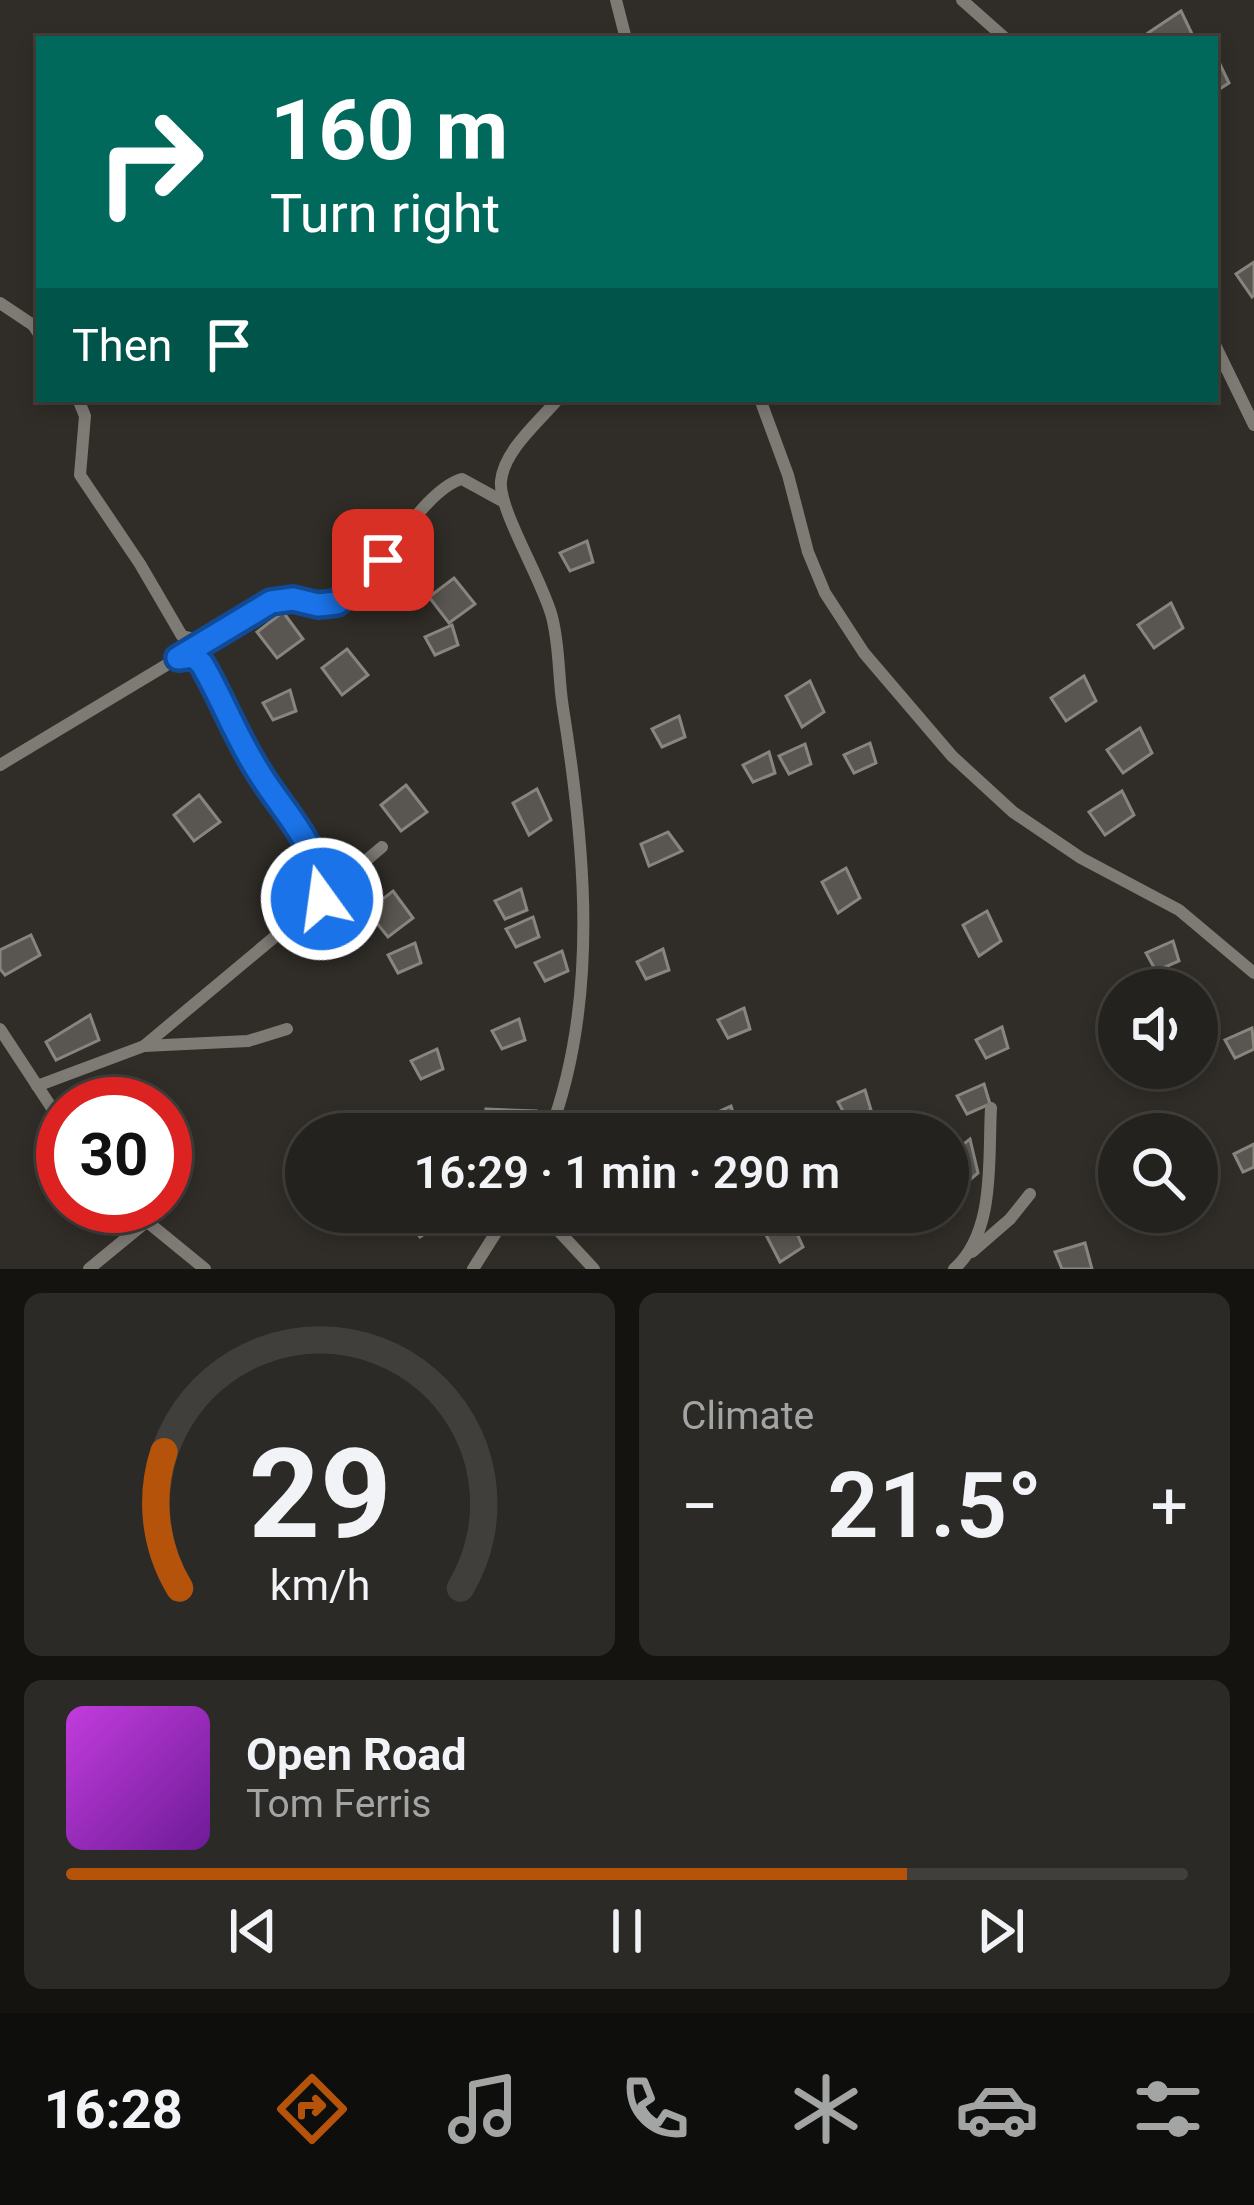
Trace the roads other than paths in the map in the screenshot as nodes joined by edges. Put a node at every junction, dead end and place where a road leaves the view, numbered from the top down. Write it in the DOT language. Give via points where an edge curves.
graph roads {
  1 [pos="616,0"];
  2 [pos="962,0"];
  3 [pos="625,36"];
  4 [pos="1003,36"];
  5 [pos="0,303"];
  6 [pos="36,330"];
  7 [pos="1218,351"];
  8 [pos="79,402"];
  9 [pos="556,402"];
  10 [pos="761,402"];
  11 [pos="1254,425"];
  12 [pos="504,502"];
  13 [pos="205,640"];
  14 [pos="178,658"];
  15 [pos="0,766"];
  16 [pos="382,848"];
  17 [pos="322,899"];
  18 [pos="1254,973"];
  19 [pos="0,1029"];
  20 [pos="287,1029"];
  21 [pos="144,1046"];
  22 [pos="61,1077"];
  23 [pos="36,1084"];
  24 [pos="991,1108"];
  25 [pos="554,1113"];
  26 [pos="1030,1194"];
  27 [pos="133,1233"];
  28 [pos="160,1233"];
  29 [pos="496,1233"];
  30 [pos="561,1233"];
  31 [pos="968,1255"];
  32 [pos="89,1269"];
  33 [pos="205,1269"];
  34 [pos="473,1269"];
  35 [pos="594,1269"];
  36 [pos="954,1269"];
  1 -- 3 [label="street"];
  2 -- 4 [label="street"];
  5 -- 6 [label="street"];
  7 -- 11 [label="street"];
  8 -- 13 [label="street" via="83,483 182,637"];
  9 -- 12 [label="street" via="505,466"];
  10 -- 18 [label="street" via="826,593 864,652 952,756 1013,812 1179,910"];
  12 -- 13 [label="street" via="455,480 345,598 271,602"];
  12 -- 25 [label="street" via="557,635 580,810 580,995"];
  13 -- 14 [label="street"];
  14 -- 15 [label="street"];
  14 -- 17 [label="street" via="202,664 260,774 312,850"];
  16 -- 17 [label="street"];
  17 -- 21 [label="street"];
  19 -- 23 [label="street"];
  20 -- 21 [label="street" via="248,1041"];
  21 -- 22 [label="street"];
  24 -- 31 [label="street" via="983,1219"];
  26 -- 31 [label="street"];
  27 -- 32 [label="street"];
  28 -- 33 [label="street"];
  29 -- 34 [label="street"];
  30 -- 35 [label="street"];
  31 -- 36 [label="street"];
}
